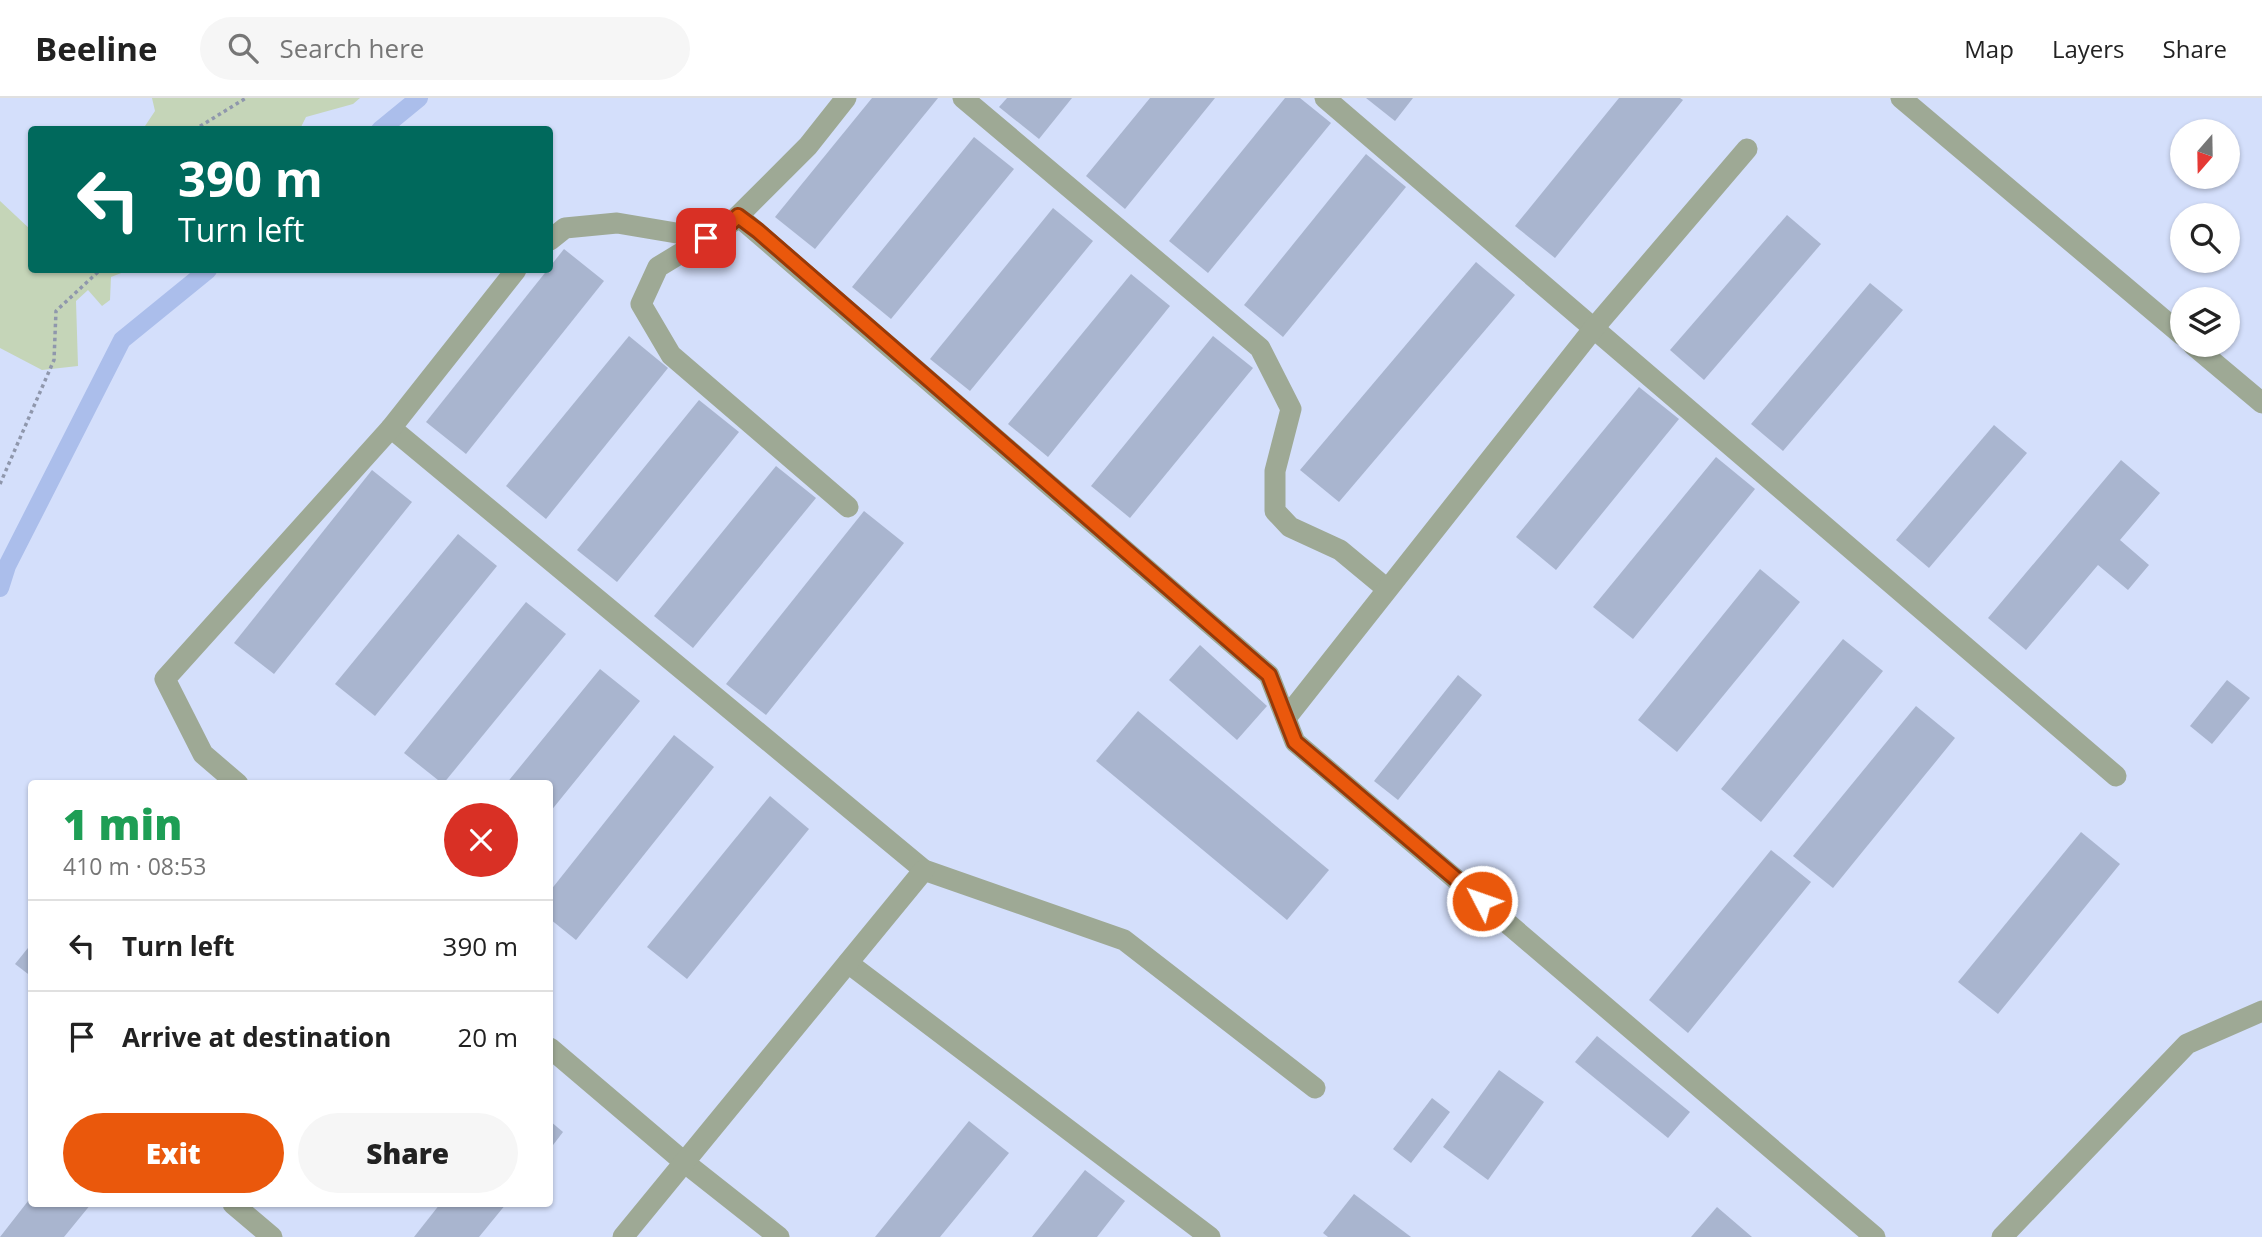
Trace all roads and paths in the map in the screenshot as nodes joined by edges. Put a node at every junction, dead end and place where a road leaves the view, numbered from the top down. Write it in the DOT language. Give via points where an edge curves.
graph roads {
  1 [pos="246,98"];
  2 [pos="845,98"];
  3 [pos="963,98"];
  4 [pos="1325,98"];
  5 [pos="1901,98"];
  6 [pos="200,126"];
  7 [pos="1747,149"];
  8 [pos="738,216"];
  9 [pos="553,238"];
  10 [pos="706,238"];
  11 [pos="97,273"];
  12 [pos="514,273"];
  13 [pos="2170,325"];
  14 [pos="1594,328"];
  15 [pos="2207,357"];
  16 [pos="2262,403"];
  17 [pos="391,428"];
  18 [pos="0,484"];
  19 [pos="848,507"];
  20 [pos="1387,589"];
  21 [pos="1286,718"];
  22 [pos="2116,776"];
  23 [pos="233,780"];
  24 [pos="924,870"];
  25 [pos="848,963"];
  26 [pos="2262,1011"];
  27 [pos="553,1051"];
  28 [pos="1315,1088"];
  29 [pos="684,1162"];
  30 [pos="237,1207"];
  31 [pos="272,1237"];
  32 [pos="623,1237"];
  33 [pos="779,1237"];
  34 [pos="1210,1237"];
  35 [pos="1875,1237"];
  36 [pos="2002,1237"];
  1 -- 6 [label="path"];
  2 -- 8 [label="street" via="808,146"];
  3 -- 20 [label="street" via="1260,348 1291,410 1275,471 1275,511 1290,527 1340,550"];
  4 -- 14 [label="street"];
  5 -- 13 [label="street"];
  7 -- 14 [label="street"];
  8 -- 10 [label="street"];
  8 -- 21 [label="street" via="1269,675"];
  9 -- 10 [label="street" via="565,228 617,223"];
  10 -- 19 [label="street" via="657,267 641,304 671,355"];
  11 -- 18 [label="path" via="57,311 54,360"];
  12 -- 17 [label="street"];
  14 -- 20 [label="street"];
  14 -- 22 [label="street"];
  15 -- 16 [label="street"];
  17 -- 23 [label="street" via="165,678 203,754"];
  17 -- 24 [label="street"];
  20 -- 21 [label="street"];
  21 -- 35 [label="street" via="1295,742"];
  24 -- 25 [label="street"];
  24 -- 28 [label="street" via="1124,940"];
  25 -- 29 [label="street"];
  25 -- 34 [label="street"];
  26 -- 36 [label="street" via="2187,1044"];
  27 -- 29 [label="street"];
  29 -- 32 [label="street"];
  29 -- 33 [label="street"];
  30 -- 31 [label="street"];
}
